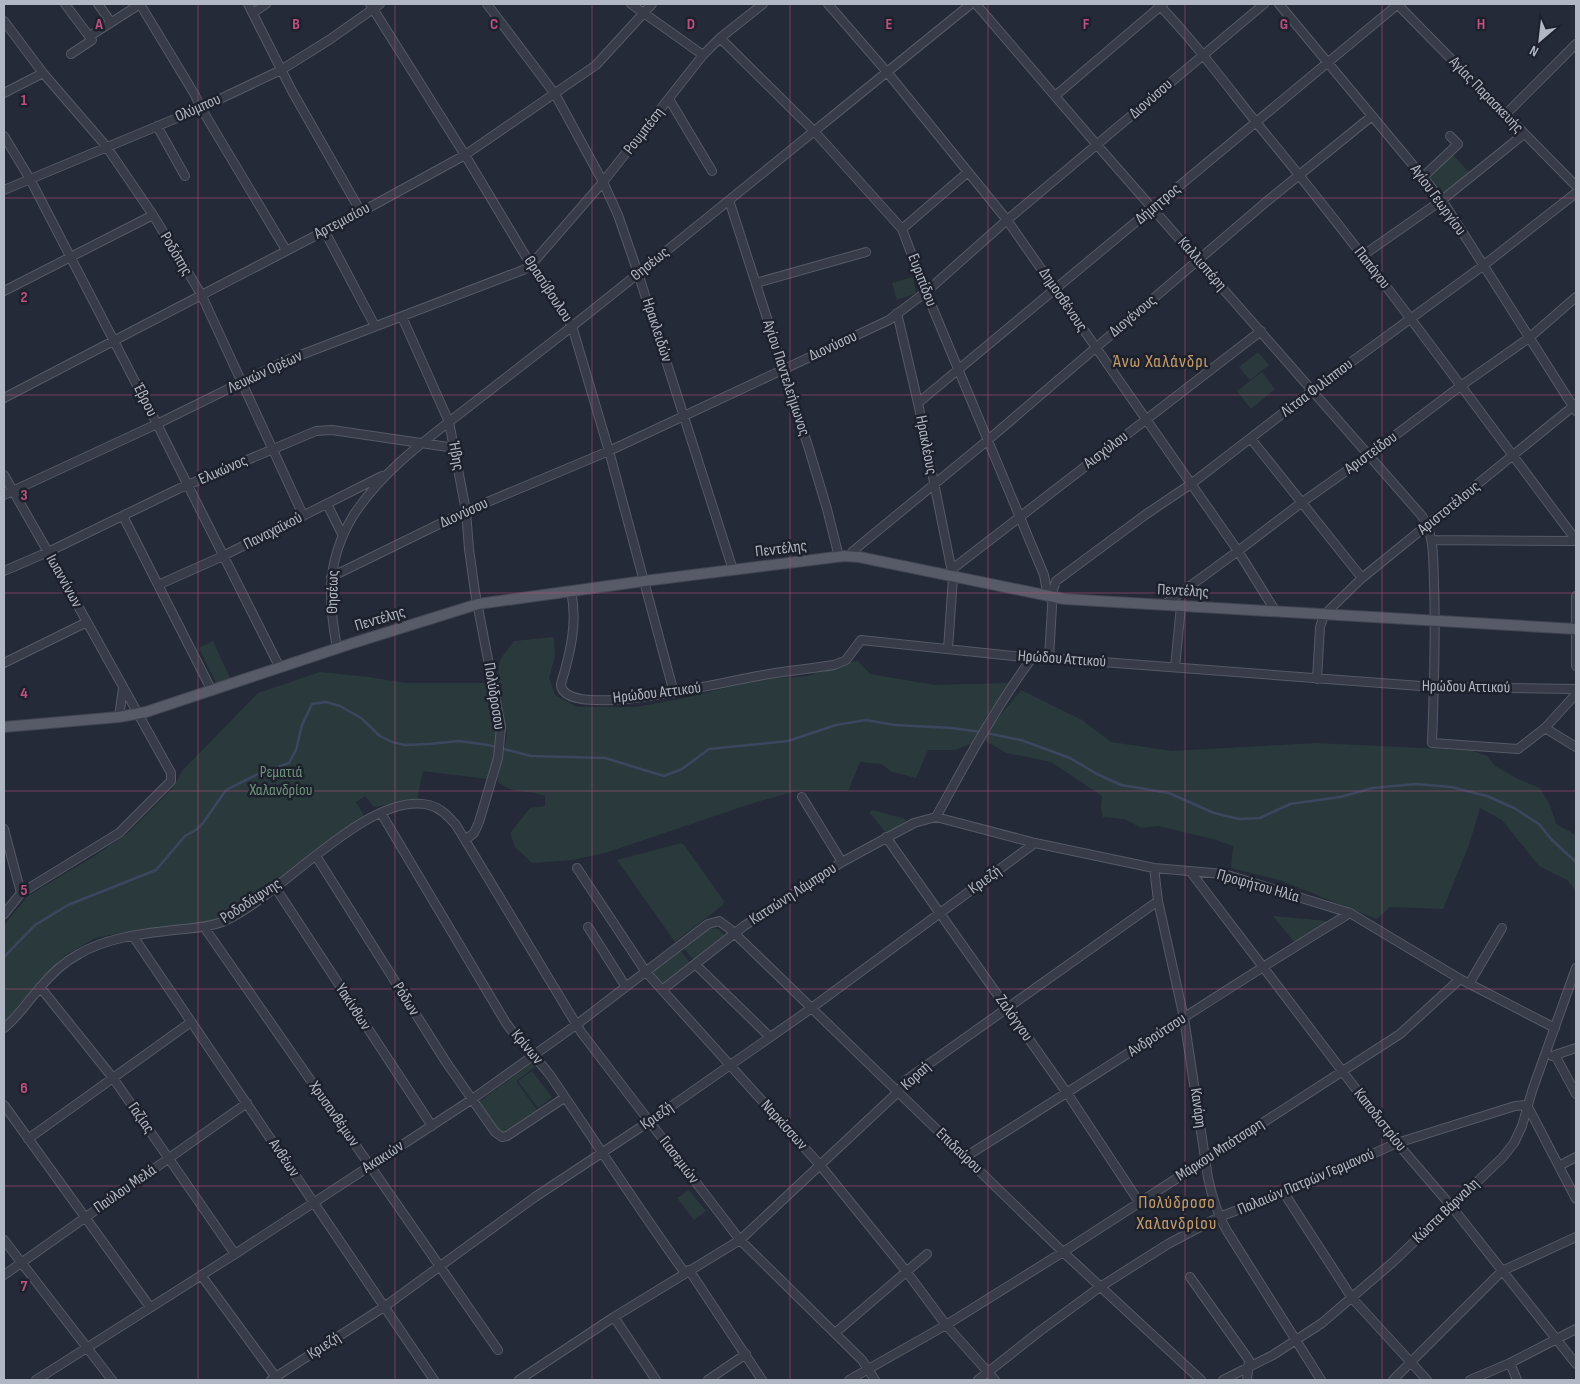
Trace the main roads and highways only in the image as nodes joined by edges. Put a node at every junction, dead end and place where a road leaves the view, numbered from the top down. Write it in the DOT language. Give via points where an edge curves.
graph roads {
  1 [pos="1576,629"];
  2 [pos="4,727"];
  1 -- 2 [label="main road, Πεντέλης" via="1050,598 952,574 850,556 478,604 138,714"];
}
